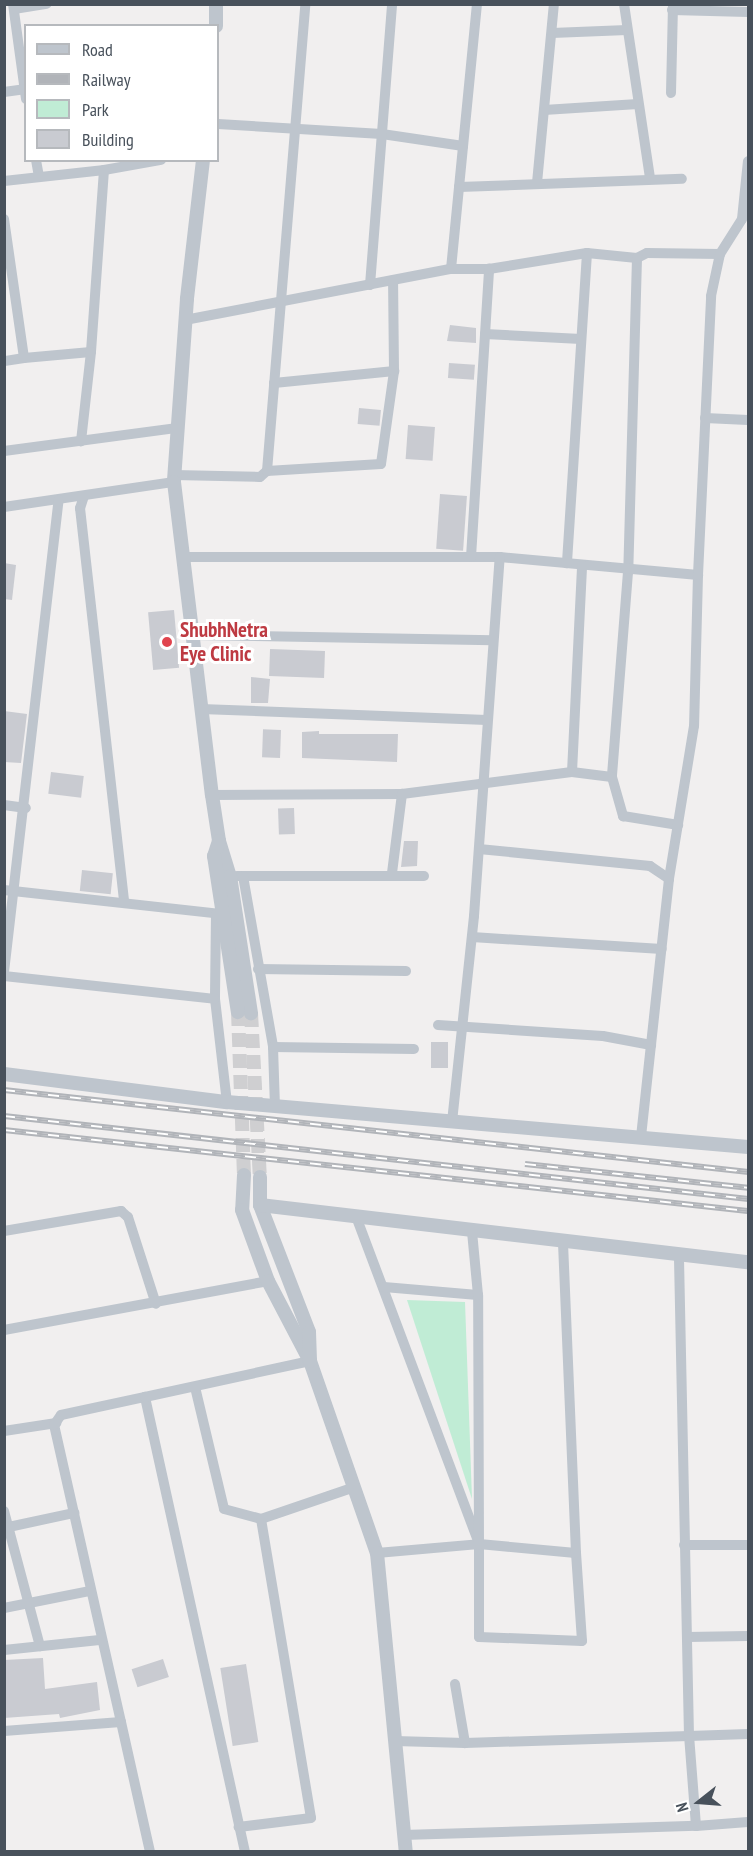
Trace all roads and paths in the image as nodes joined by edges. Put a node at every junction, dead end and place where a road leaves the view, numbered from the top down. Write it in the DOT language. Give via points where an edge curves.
graph roads {
  1 [pos="47,4"];
  2 [pos="216,4"];
  3 [pos="305,4"];
  4 [pos="392,4"];
  5 [pos="477,4"];
  6 [pos="554,4"];
  7 [pos="624,4"];
  8 [pos="14,7"];
  9 [pos="672,7"];
  10 [pos="748,12"];
  11 [pos="216,24"];
  12 [pos="627,30"];
  13 [pos="552,33"];
  14 [pos="24,84"];
  15 [pos="4,92"];
  16 [pos="24,92"];
  17 [pos="671,93"];
  18 [pos="638,104"];
  19 [pos="544,110"];
  20 [pos="219,124"];
  21 [pos="294,127"];
  22 [pos="382,134"];
  23 [pos="463,146"];
  24 [pos="748,161"];
  25 [pos="36,162"];
  26 [pos="142,162"];
  27 [pos="203,162"];
  28 [pos="124,164"];
  29 [pos="104,170"];
  30 [pos="39,177"];
  31 [pos="682,179"];
  32 [pos="650,180"];
  33 [pos="4,181"];
  34 [pos="537,183"];
  35 [pos="459,187"];
  36 [pos="4,219"];
  37 [pos="587,253"];
  38 [pos="720,254"];
  39 [pos="637,258"];
  40 [pos="7,268"];
  41 [pos="451,269"];
  42 [pos="489,269"];
  43 [pos="393,280"];
  44 [pos="370,285"];
  45 [pos="280,302"];
  46 [pos="185,320"];
  47 [pos="485,334"];
  48 [pos="581,339"];
  49 [pos="91,352"];
  50 [pos="24,358"];
  51 [pos="4,361"];
  52 [pos="394,371"];
  53 [pos="274,383"];
  54 [pos="705,418"];
  55 [pos="748,420"];
  56 [pos="177,428"];
  57 [pos="81,441"];
  58 [pos="4,451"];
  59 [pos="267,471"];
  60 [pos="174,479"];
  61 [pos="84,496"];
  62 [pos="59,500"];
  63 [pos="4,507"];
  64 [pos="183,556"];
  65 [pos="471,557"];
  66 [pos="500,557"];
  67 [pos="567,563"];
  68 [pos="582,564"];
  69 [pos="627,568"];
  70 [pos="698,575"];
  71 [pos="192,635"];
  72 [pos="493,640"];
  73 [pos="201,709"];
  74 [pos="487,720"];
  75 [pos="572,772"];
  76 [pos="612,777"];
  77 [pos="483,786"];
  78 [pos="402,794"];
  79 [pos="212,795"];
  80 [pos="4,805"];
  81 [pos="26,807"];
  82 [pos="678,825"];
  83 [pos="219,841"];
  84 [pos="479,849"];
  85 [pos="392,873"];
  86 [pos="237,876"];
  87 [pos="424,876"];
  88 [pos="669,879"];
  89 [pos="4,890"];
  90 [pos="17,891"];
  91 [pos="124,902"];
  92 [pos="224,907"];
  93 [pos="472,937"];
  94 [pos="662,949"];
  95 [pos="258,969"];
  96 [pos="406,971"];
  97 [pos="4,974"];
  98 [pos="215,999"];
  99 [pos="244,1012"];
  100 [pos="438,1025"];
  101 [pos="462,1027"];
  102 [pos="651,1045"];
  103 [pos="273,1047"];
  104 [pos="414,1049"];
  105 [pos="4,1074"];
  106 [pos="227,1102"];
  107 [pos="275,1107"];
  108 [pos="453,1122"];
  109 [pos="642,1137"];
  110 [pos="748,1147"];
  111 [pos="244,1175"];
  112 [pos="260,1177"];
  113 [pos="260,1205"];
  114 [pos="357,1219"];
  115 [pos="4,1231"];
  116 [pos="472,1232"];
  117 [pos="563,1239"];
  118 [pos="679,1252"];
  119 [pos="748,1262"];
  120 [pos="268,1281"];
  121 [pos="384,1287"];
  122 [pos="478,1295"];
  123 [pos="156,1304"];
  124 [pos="4,1330"];
  125 [pos="310,1361"];
  126 [pos="195,1387"];
  127 [pos="145,1397"];
  128 [pos="56,1423"];
  129 [pos="4,1431"];
  130 [pos="355,1487"];
  131 [pos="4,1511"];
  132 [pos="74,1513"];
  133 [pos="261,1519"];
  134 [pos="7,1527"];
  135 [pos="479,1544"];
  136 [pos="684,1545"];
  137 [pos="748,1545"];
  138 [pos="377,1553"];
  139 [pos="576,1553"];
  140 [pos="90,1591"];
  141 [pos="27,1603"];
  142 [pos="4,1608"];
  143 [pos="748,1636"];
  144 [pos="687,1637"];
  145 [pos="99,1640"];
  146 [pos="40,1646"];
  147 [pos="4,1650"];
  148 [pos="455,1684"];
  149 [pos="121,1722"];
  150 [pos="4,1731"];
  151 [pos="748,1734"];
  152 [pos="689,1736"];
  153 [pos="395,1741"];
  154 [pos="465,1743"];
  155 [pos="748,1822"];
  156 [pos="239,1827"];
  157 [pos="696,1827"];
  158 [pos="403,1835"];
  159 [pos="150,1851"];
  160 [pos="245,1851"];
  161 [pos="406,1851"];
  1 -- 8 [label="street"];
  2 -- 11 [label="street"];
  3 -- 21 [label="street"];
  4 -- 22 [label="street"];
  5 -- 23 [label="street"];
  6 -- 13 [label="street"];
  7 -- 12 [label="street"];
  8 -- 14 [label="street"];
  9 -- 10 [label="street"];
  9 -- 17 [label="street"];
  12 -- 13 [label="street"];
  12 -- 18 [label="street"];
  13 -- 19 [label="street"];
  15 -- 16 [label="street"];
  18 -- 19 [label="street"];
  18 -- 32 [label="street"];
  19 -- 34 [label="street"];
  20 -- 21 [label="street"];
  21 -- 22 [label="street"];
  21 -- 45 [label="street"];
  22 -- 23 [label="street"];
  22 -- 44 [label="street"];
  23 -- 35 [label="street"];
  24 -- 38 [label="street" via="741,219"];
  25 -- 30 [label="street"];
  26 -- 28 [label="street"];
  27 -- 46 [label="street"];
  28 -- 29 [label="street"];
  29 -- 30 [label="street"];
  29 -- 49 [label="street"];
  30 -- 33 [label="street"];
  31 -- 32 [label="street"];
  32 -- 34 [label="street"];
  34 -- 35 [label="street"];
  35 -- 41 [label="street"];
  36 -- 40 [label="street"];
  37 -- 39 [label="street"];
  37 -- 42 [label="street"];
  37 -- 48 [label="street"];
  38 -- 39 [label="street" via="647,253"];
  38 -- 54 [label="street" via="711,296"];
  39 -- 69 [label="street"];
  40 -- 50 [label="street"];
  41 -- 42 [label="street"];
  41 -- 43 [label="street"];
  42 -- 47 [label="street"];
  43 -- 44 [label="street"];
  43 -- 52 [label="street"];
  44 -- 45 [label="street"];
  45 -- 46 [label="street"];
  45 -- 53 [label="street"];
  46 -- 56 [label="street"];
  47 -- 48 [label="street"];
  47 -- 65 [label="street"];
  48 -- 67 [label="street"];
  49 -- 50 [label="street"];
  49 -- 57 [label="street"];
  50 -- 51 [label="street"];
  52 -- 53 [label="street"];
  52 -- 59 [label="street" via="381,464"];
  53 -- 59 [label="street"];
  54 -- 55 [label="street"];
  54 -- 70 [label="street"];
  56 -- 57 [label="street"];
  56 -- 60 [label="street"];
  57 -- 58 [label="street"];
  59 -- 60 [label="street" via="260,477"];
  60 -- 61 [label="street"];
  60 -- 64 [label="street"];
  61 -- 62 [label="street"];
  61 -- 91 [label="street" via="80,508"];
  62 -- 63 [label="street"];
  62 -- 81 [label="street"];
  64 -- 65 [label="street"];
  64 -- 71 [label="street"];
  65 -- 66 [label="street"];
  66 -- 67 [label="street"];
  66 -- 72 [label="street"];
  67 -- 68 [label="street"];
  68 -- 69 [label="street"];
  68 -- 75 [label="street"];
  69 -- 70 [label="street"];
  69 -- 76 [label="street"];
  70 -- 82 [label="street" via="694,726"];
  71 -- 72 [label="street"];
  71 -- 73 [label="street"];
  72 -- 74 [label="street"];
  73 -- 74 [label="street"];
  73 -- 79 [label="street"];
  74 -- 77 [label="street"];
  75 -- 76 [label="street"];
  75 -- 77 [label="street"];
  76 -- 82 [label="street" via="623,816"];
  77 -- 78 [label="street"];
  77 -- 84 [label="street"];
  78 -- 79 [label="street"];
  78 -- 85 [label="street"];
  79 -- 83 [label="street"];
  80 -- 81 [label="street"];
  81 -- 90 [label="street"];
  82 -- 88 [label="street"];
  83 -- 86 [label="street"];
  83 -- 92 [label="street" via="214,856"];
  84 -- 88 [label="street" via="650,866"];
  84 -- 93 [label="street"];
  85 -- 86 [label="street"];
  85 -- 87 [label="street"];
  86 -- 92 [label="street"];
  86 -- 95 [label="street"];
  88 -- 94 [label="street"];
  89 -- 90 [label="street"];
  90 -- 91 [label="street"];
  90 -- 97 [label="street"];
  91 -- 92 [label="street"];
  92 -- 98 [label="street"];
  92 -- 99 [label="street"];
  93 -- 94 [label="street"];
  93 -- 101 [label="street"];
  94 -- 102 [label="street"];
  95 -- 96 [label="street"];
  95 -- 103 [label="street"];
  97 -- 98 [label="street"];
  98 -- 106 [label="street"];
  100 -- 101 [label="street"];
  101 -- 102 [label="street" via="603,1036"];
  101 -- 108 [label="street"];
  102 -- 109 [label="street"];
  103 -- 104 [label="street"];
  103 -- 107 [label="street"];
  105 -- 106 [label="street"];
  106 -- 107 [label="street"];
  107 -- 108 [label="street"];
  108 -- 109 [label="street"];
  109 -- 110 [label="street"];
  111 -- 120 [label="street" via="242,1210"];
  112 -- 113 [label="street"];
  113 -- 114 [label="street"];
  113 -- 125 [label="street" via="309,1332"];
  114 -- 116 [label="street"];
  114 -- 121 [label="street"];
  115 -- 123 [label="street" via="121,1211 128,1217"];
  116 -- 117 [label="street"];
  116 -- 122 [label="street"];
  117 -- 118 [label="street"];
  117 -- 139 [label="street"];
  118 -- 119 [label="street"];
  118 -- 136 [label="street"];
  120 -- 123 [label="street"];
  120 -- 125 [label="street"];
  121 -- 122 [label="street"];
  121 -- 135 [label="street"];
  122 -- 135 [label="street"];
  123 -- 124 [label="street"];
  125 -- 126 [label="street"];
  125 -- 130 [label="street"];
  126 -- 127 [label="street"];
  126 -- 133 [label="street" via="224,1509"];
  127 -- 128 [label="street" via="61,1415"];
  127 -- 156 [label="street"];
  128 -- 129 [label="street"];
  128 -- 132 [label="street"];
  130 -- 133 [label="street"];
  130 -- 138 [label="street"];
  131 -- 134 [label="street"];
  132 -- 134 [label="street"];
  132 -- 140 [label="street"];
  133 -- 156 [label="street" via="311,1818"];
  134 -- 141 [label="street"];
  135 -- 138 [label="street"];
  135 -- 139 [label="street"];
  135 -- 139 [label="street" via="478,1637 582,1641"];
  136 -- 137 [label="street"];
  136 -- 144 [label="street"];
  138 -- 153 [label="street"];
  140 -- 141 [label="street"];
  140 -- 145 [label="street"];
  141 -- 142 [label="street"];
  141 -- 146 [label="street"];
  143 -- 144 [label="street"];
  144 -- 152 [label="street"];
  145 -- 146 [label="street"];
  145 -- 149 [label="street"];
  146 -- 147 [label="street"];
  148 -- 154 [label="street"];
  149 -- 150 [label="street"];
  149 -- 159 [label="street"];
  151 -- 152 [label="street"];
  152 -- 154 [label="street"];
  152 -- 157 [label="street"];
  153 -- 154 [label="street"];
  153 -- 158 [label="street"];
  155 -- 157 [label="street"];
  156 -- 160 [label="street"];
  157 -- 158 [label="street"];
  158 -- 161 [label="street"];
}
